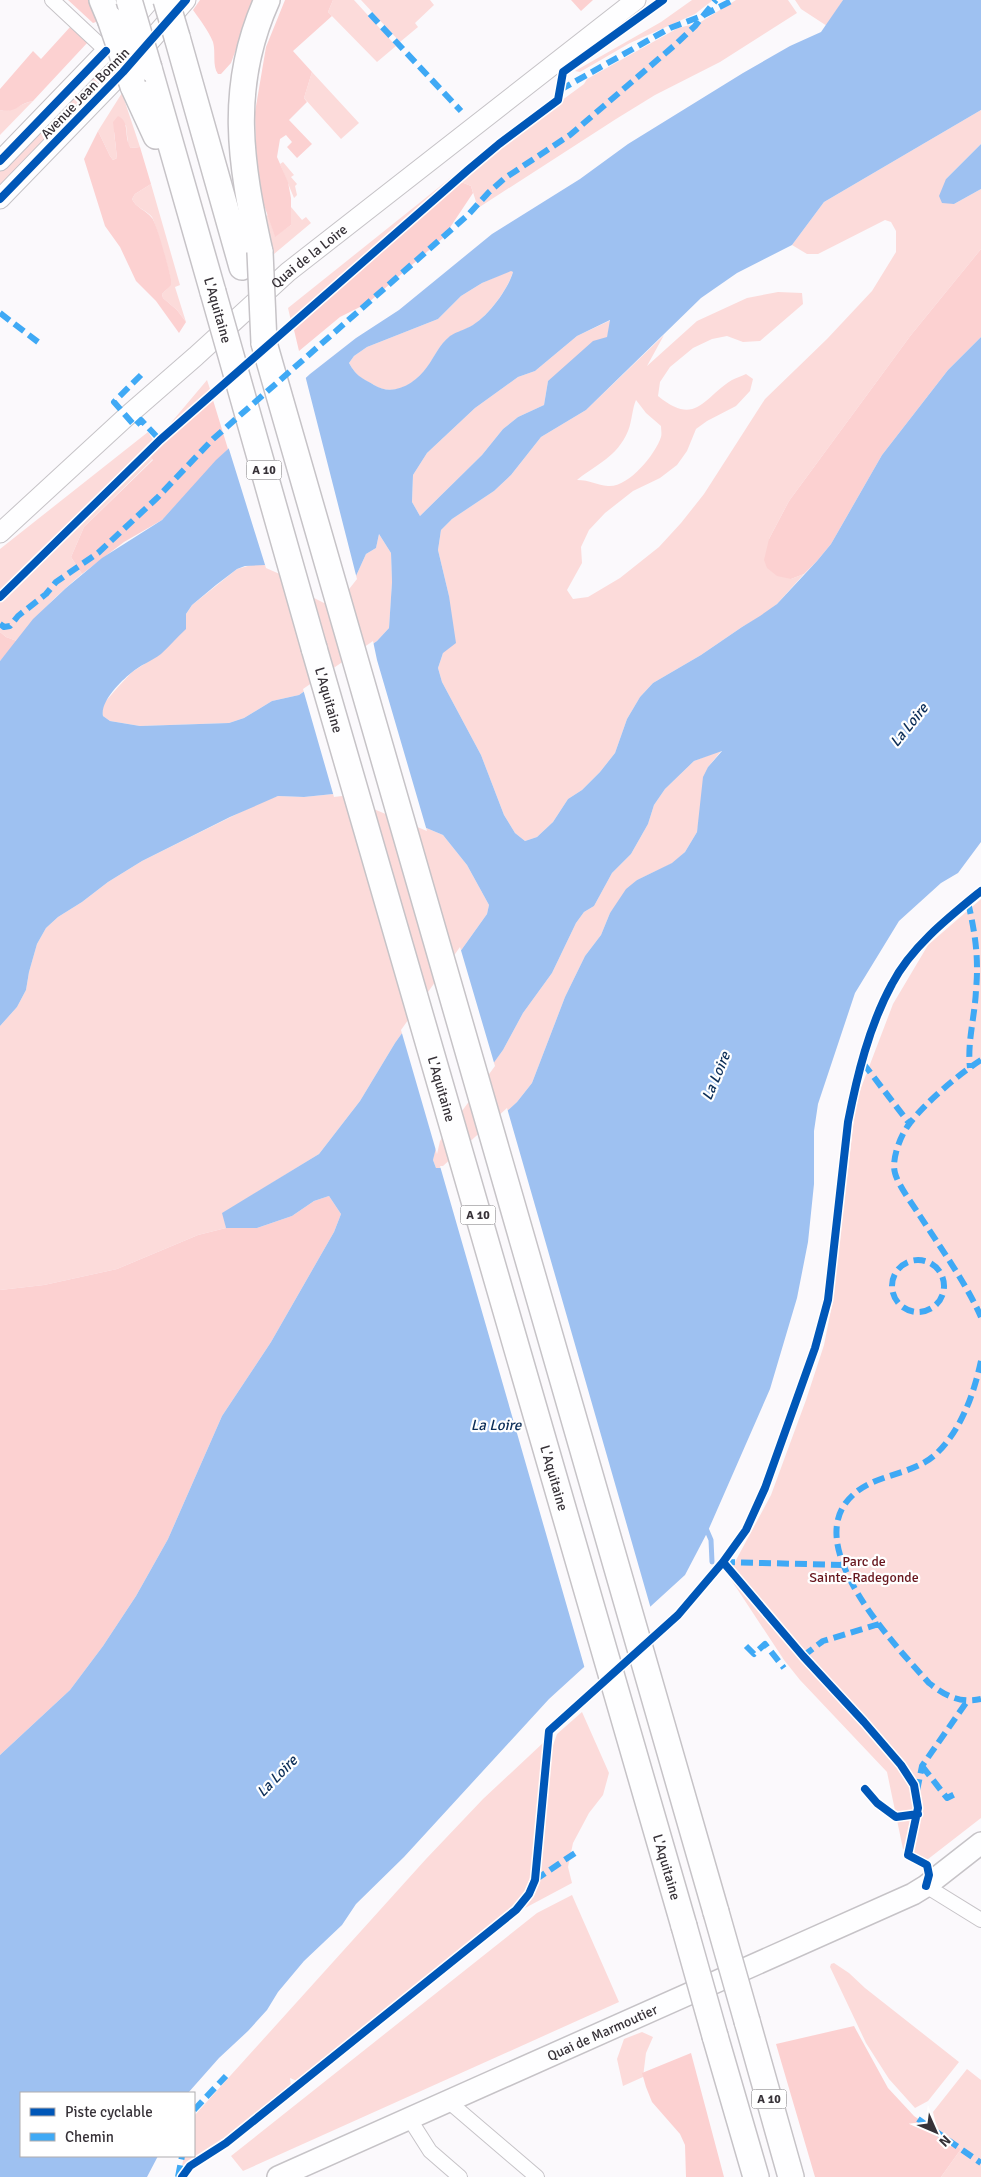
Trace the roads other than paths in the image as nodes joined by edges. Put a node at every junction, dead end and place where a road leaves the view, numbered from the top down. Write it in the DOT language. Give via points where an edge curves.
graph roads {
  1 [pos="52,0"];
  2 [pos="129,0"];
  3 [pos="150,0"];
  4 [pos="166,0"];
  5 [pos="186,0"];
  6 [pos="267,0"];
  7 [pos="636,0"];
  8 [pos="106,10"];
  9 [pos="106,51"];
  10 [pos="128,79"];
  11 [pos="0,161"];
  12 [pos="0,199"];
  13 [pos="188,204"];
  14 [pos="251,259"];
  15 [pos="1,530"];
  16 [pos="981,1843"];
  17 [pos="926,1886"];
  18 [pos="981,1920"];
  19 [pos="448,2101"];
  20 [pos="409,2118"];
  21 [pos="278,2177"];
  22 [pos="460,2177"];
  23 [pos="537,2177"];
  24 [pos="756,2177"];
  25 [pos="791,2177"];
  1 -- 9 [label="street"];
  2 -- 13 [label="highway, L'Aquitaine / A 10, bridge"];
  3 -- 9 [label="main road, Avenue Jean Bonnin"];
  4 -- 14 [label="highway, A 10, bridge"];
  5 -- 10 [label="main road, Avenue Jean Bonnin"];
  6 -- 14 [label="highway" via="248,56 240,112"];
  7 -- 15 [label="main road, Quai de la Loire" via="288,272"];
  8 -- 10 [label="highway, bridge"];
  9 -- 10 [label="street" via="117,60"];
  9 -- 11 [label="main road, Avenue Jean Bonnin"];
  10 -- 12 [label="main road, Avenue Jean Bonnin"];
  10 -- 13 [label="highway"];
  13 -- 24 [label="highway, L'Aquitaine / A 10, bridge"];
  14 -- 25 [label="highway, A 10, bridge" via="264,343"];
  16 -- 17 [label="main road, Quai de Marmoutier"];
  17 -- 18 [label="street"];
  17 -- 19 [label="main road, Quai de Marmoutier"];
  19 -- 20 [label="main road, Quai de Marmoutier"];
  19 -- 23 [label="street"];
  20 -- 21 [label="main road, Quai de Marmoutier"];
  20 -- 22 [label="street" via="430,2151"];
}
